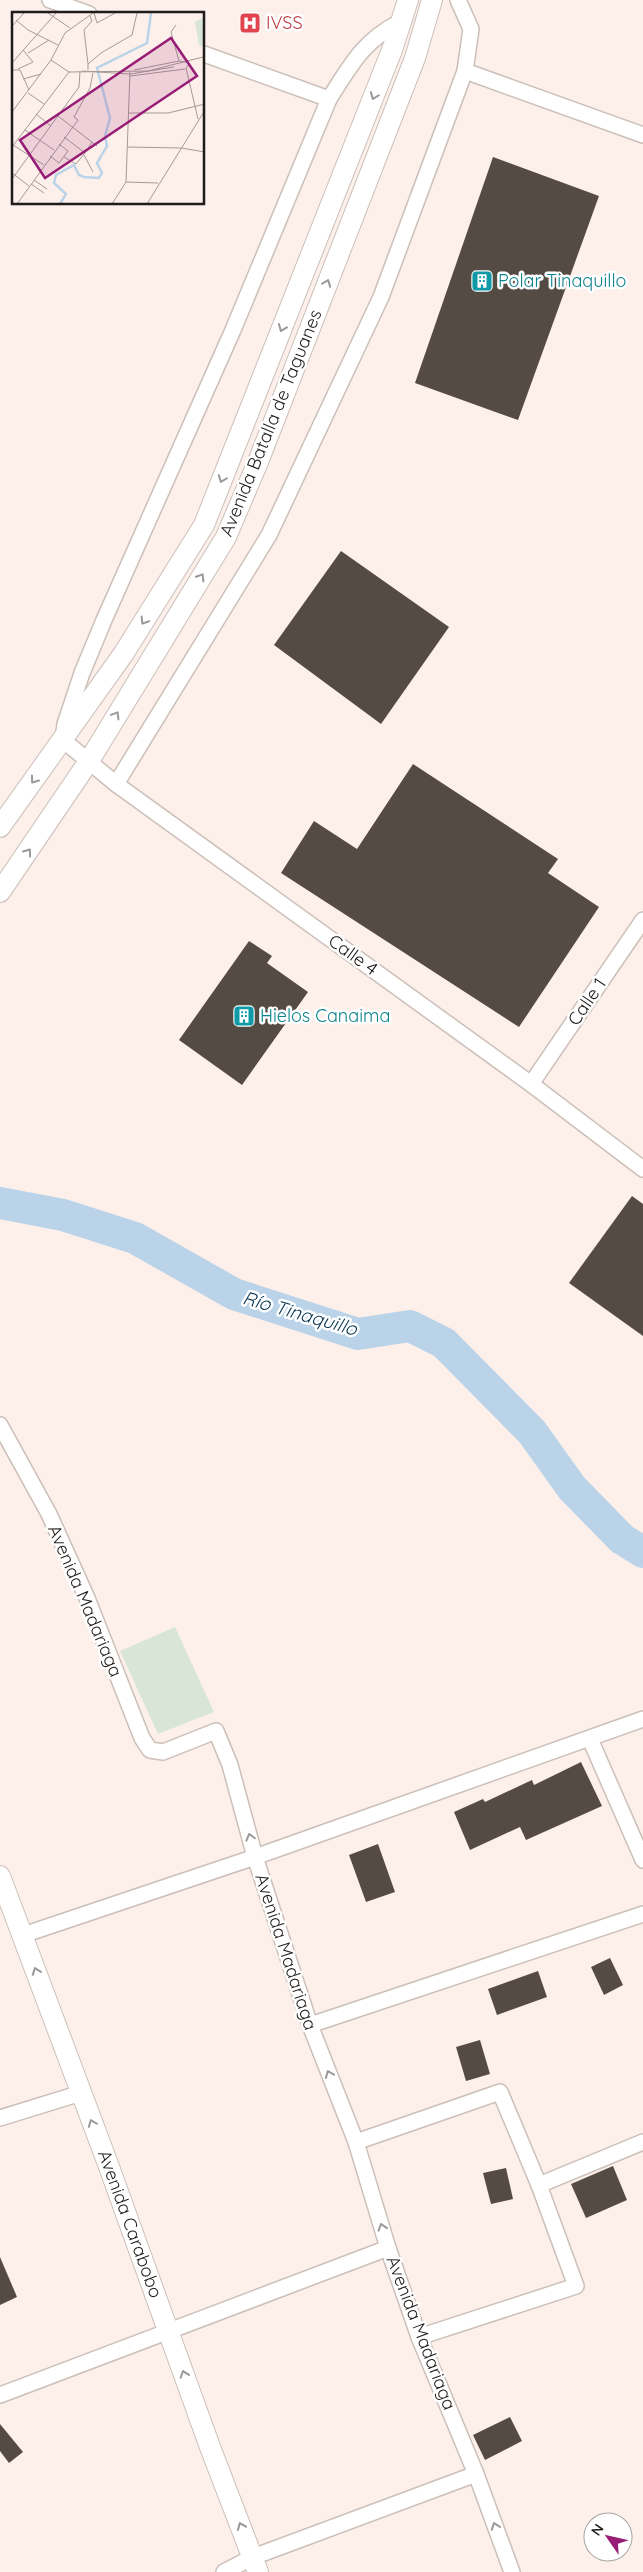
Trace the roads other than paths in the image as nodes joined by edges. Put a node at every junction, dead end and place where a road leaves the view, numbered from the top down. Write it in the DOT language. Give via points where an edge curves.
graph roads {
  1 [pos="50,0"];
  2 [pos="408,0"];
  3 [pos="432,0"];
  4 [pos="458,0"];
  5 [pos="83,12"];
  6 [pos="400,22"];
  7 [pos="205,54"];
  8 [pos="465,71"];
  9 [pos="329,99"];
  10 [pos="643,135"];
  11 [pos="63,740"];
  12 [pos="89,761"];
  13 [pos="116,784"];
  14 [pos="0,827"];
  15 [pos="0,892"];
  16 [pos="643,920"];
  17 [pos="531,1084"];
  18 [pos="643,1169"];
  19 [pos="0,1425"];
  20 [pos="643,1719"];
  21 [pos="590,1739"];
  22 [pos="255,1857"];
  23 [pos="643,1860"];
  24 [pos="0,1876"];
  25 [pos="643,1914"];
  26 [pos="23,1935"];
  27 [pos="310,2025"];
  28 [pos="81,2093"];
  29 [pos="0,2118"];
  30 [pos="356,2142"];
  31 [pos="643,2142"];
  32 [pos="539,2185"];
  33 [pos="388,2248"];
  34 [pos="169,2331"];
  35 [pos="419,2337"];
  36 [pos="0,2395"];
  37 [pos="476,2474"];
  38 [pos="256,2565"];
  39 [pos="224,2572"];
  40 [pos="512,2572"];
  1 -- 5 [label="street"];
  2 -- 6 [label="street, Avenida Batalla de Taguanes"];
  12 -- 3 [label="street, Avenida Batalla de Taguanes, one-way" via="226,537 415,58"];
  4 -- 8 [label="street" via="470,29"];
  6 -- 9 [label="street" via="380,32 361,50"];
  6 -- 11 [label="street, Avenida Batalla de Taguanes, one-way" via="204,525 124,653"];
  7 -- 9 [label="street"];
  8 -- 10 [label="street"];
  8 -- 13 [label="street" via="381,297 269,535"];
  9 -- 11 [label="street" via="233,330 82,672"];
  11 -- 12 [label="street, Calle 4"];
  11 -- 14 [label="street, Avenida Batalla de Taguanes, one-way"];
  12 -- 13 [label="street, Calle 4"];
  15 -- 12 [label="street, Avenida Batalla de Taguanes, one-way"];
  13 -- 17 [label="street, Calle 4"];
  16 -- 17 [label="street, Calle 1"];
  17 -- 18 [label="street, Calle 4"];
  22 -- 19 [label="street, Avenida Madariaga, one-way" via="230,1765 216,1731 163,1752 150,1750 142,1738 87,1598 49,1514"];
  20 -- 21 [label="street"];
  21 -- 22 [label="street"];
  21 -- 23 [label="street"];
  22 -- 26 [label="street"];
  22 -- 27 [label="street, Avenida Madariaga"];
  24 -- 26 [label="street, Avenida Carabobo"];
  25 -- 27 [label="street"];
  28 -- 26 [label="street, Avenida Carabobo, one-way"];
  30 -- 27 [label="street, Avenida Madariaga, one-way"];
  28 -- 29 [label="street"];
  34 -- 28 [label="street, Avenida Carabobo, one-way"];
  30 -- 32 [label="street" via="500,2092"];
  33 -- 30 [label="street, Avenida Madariaga, one-way"];
  31 -- 32 [label="street"];
  32 -- 35 [label="street" via="576,2286"];
  33 -- 34 [label="street"];
  33 -- 35 [label="street, Avenida Madariaga"];
  34 -- 36 [label="street"];
  38 -- 34 [label="street, Avenida Carabobo, one-way"];
  35 -- 37 [label="street, Avenida Madariaga"];
  37 -- 38 [label="street"];
  40 -- 37 [label="street, Avenida Madariaga, one-way"];
  38 -- 39 [label="street"];
}
